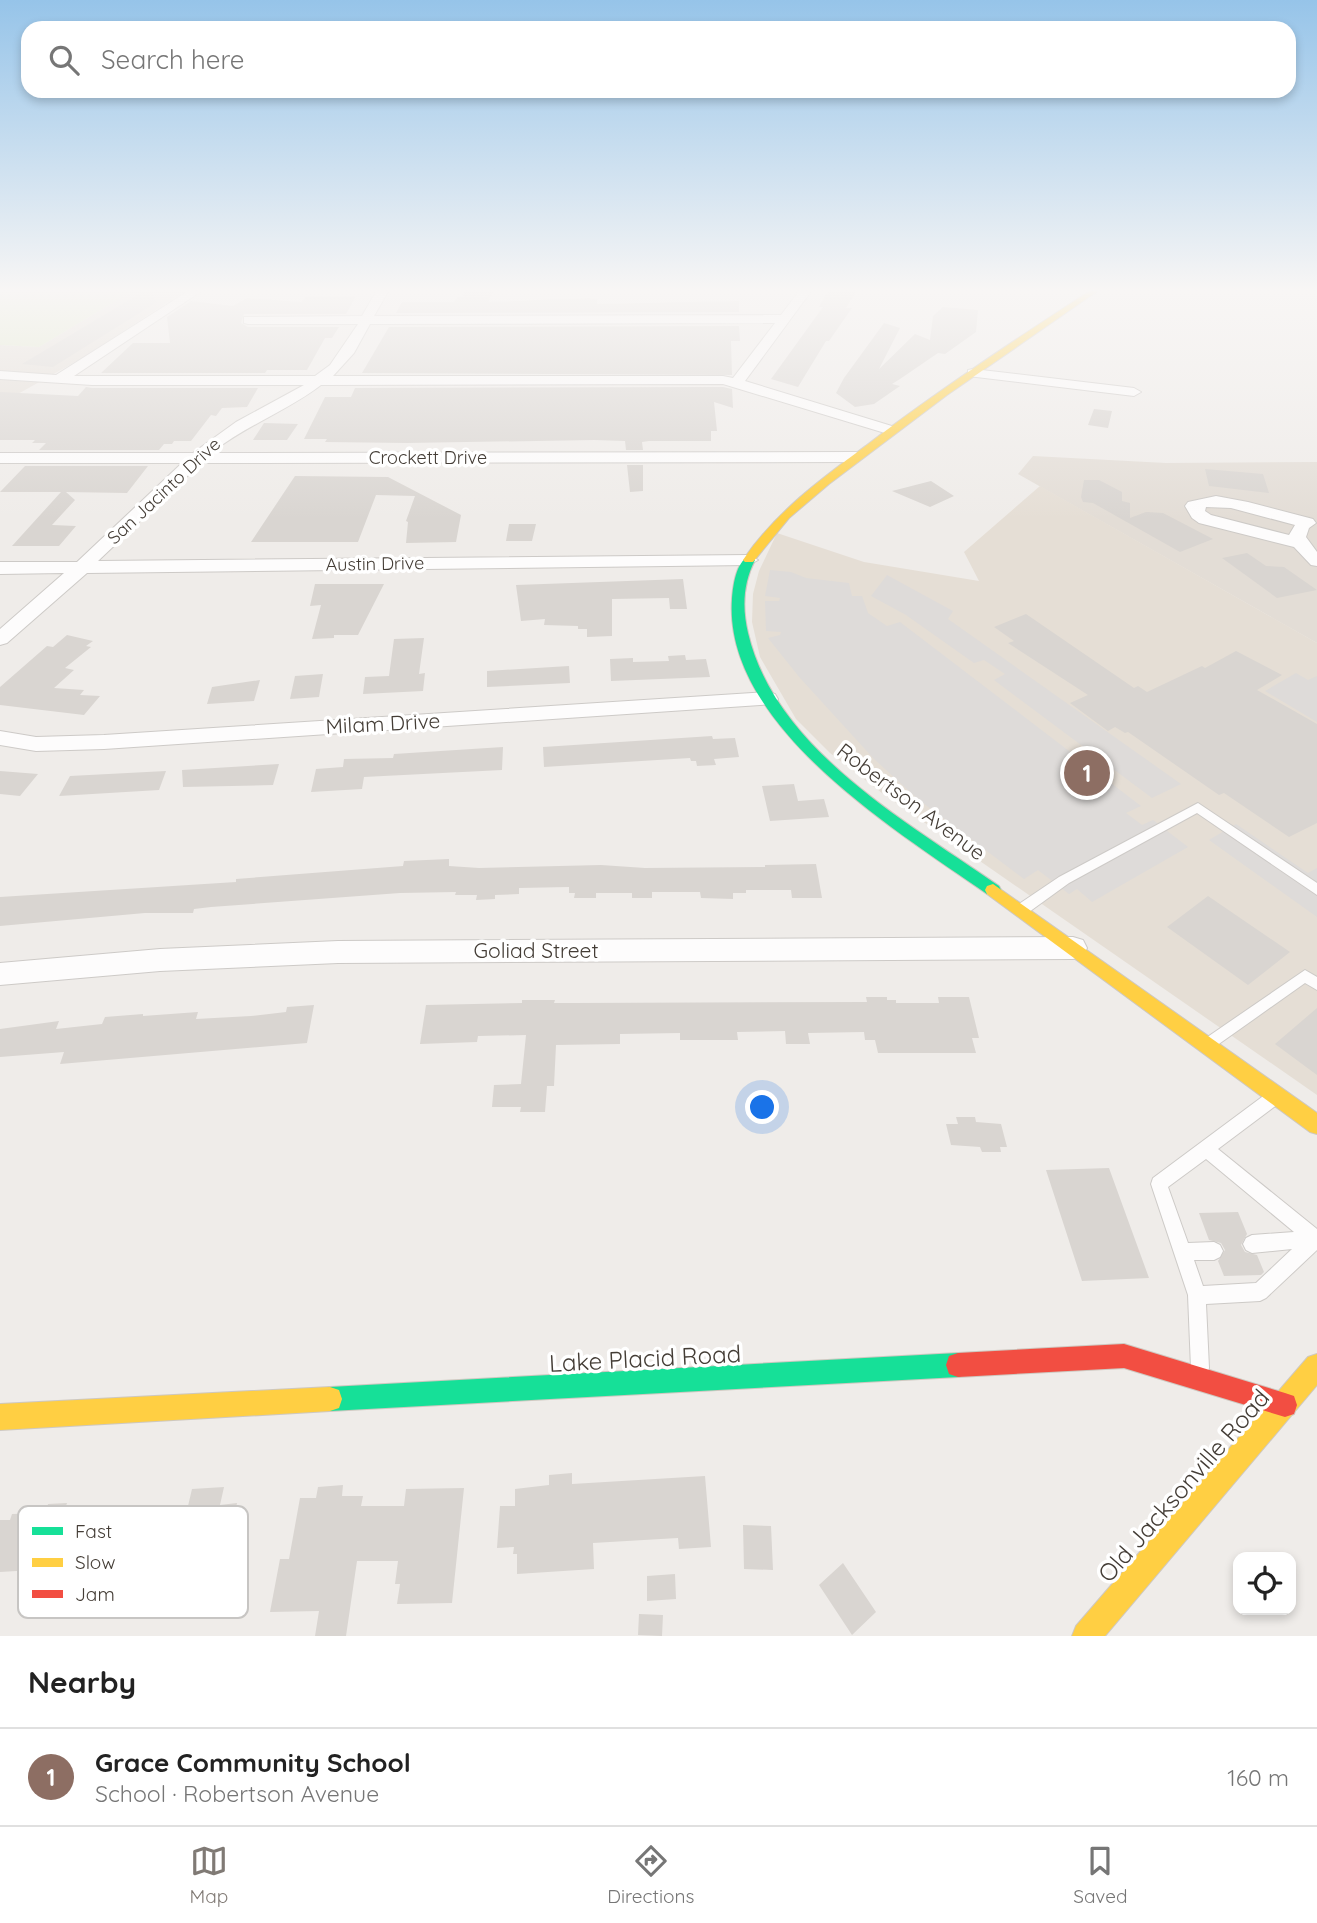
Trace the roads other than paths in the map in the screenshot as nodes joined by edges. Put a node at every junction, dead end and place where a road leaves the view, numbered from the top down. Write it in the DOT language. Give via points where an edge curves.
graph roads {
  1 [pos="79,366"];
  2 [pos="335,366"];
  3 [pos="749,366"];
  4 [pos="983,366"];
  5 [pos="973,373"];
  6 [pos="0,375"];
  7 [pos="59,379"];
  8 [pos="319,381"];
  9 [pos="737,382"];
  10 [pos="1134,392"];
  11 [pos="890,430"];
  12 [pos="856,457"];
  13 [pos="0,458"];
  14 [pos="195,458"];
  15 [pos="1312,521"];
  16 [pos="1299,543"];
  17 [pos="749,560"];
  18 [pos="1317,561"];
  19 [pos="82,567"];
  20 [pos="0,568"];
  21 [pos="0,639"];
  22 [pos="767,699"];
  23 [pos="0,738"];
  24 [pos="1317,890"];
  25 [pos="1021,910"];
  26 [pos="1073,948"];
  27 [pos="0,974"];
  28 [pos="1317,984"];
  29 [pos="1207,1045"];
  30 [pos="1276,1096"];
  31 [pos="1317,1125"];
  32 [pos="1206,1149"];
  33 [pos="1317,1240"];
  34 [pos="1252,1244"];
  35 [pos="1214,1251"];
  36 [pos="1182,1252"];
  37 [pos="1197,1295"];
  38 [pos="1317,1366"];
  39 [pos="1200,1379"];
  40 [pos="1285,1405"];
  41 [pos="0,1418"];
  42 [pos="1086,1636"];
  1 -- 7 [label="street"];
  2 -- 8 [label="street, San Jacinto Drive"];
  3 -- 9 [label="street"];
  4 -- 5 [label="street, Robertson Avenue"];
  5 -- 10 [label="street"];
  5 -- 11 [label="street, Robertson Avenue"];
  6 -- 7 [label="street"];
  7 -- 8 [label="street"];
  8 -- 9 [label="street"];
  8 -- 14 [label="street, San Jacinto Drive" via="233,430"];
  9 -- 11 [label="street"];
  11 -- 12 [label="street, Robertson Avenue"];
  12 -- 14 [label="street, Crockett Drive"];
  12 -- 17 [label="street, Robertson Avenue" via="776,522"];
  13 -- 14 [label="street, Crockett Drive"];
  14 -- 19 [label="street, San Jacinto Drive"];
  15 -- 16 [label="street" via="1299,531"];
  15 -- 16 [label="street" via="1217,501 1194,506 1205,519"];
  16 -- 18 [label="street"];
  17 -- 19 [label="street, Austin Drive"];
  17 -- 22 [label="street, Robertson Avenue" via="738,622 748,662"];
  19 -- 20 [label="street, Austin Drive"];
  19 -- 21 [label="street, San Jacinto Drive"];
  22 -- 23 [label="street, Milam Drive" via="104,742 36,744"];
  22 -- 25 [label="street, Robertson Avenue" via="793,735 842,780"];
  24 -- 25 [label="lane" via="1198,807 1064,880"];
  25 -- 26 [label="street, Robertson Avenue"];
  26 -- 27 [label="street, Goliad Street" via="338,952 160,960"];
  26 -- 29 [label="street, Robertson Avenue"];
  28 -- 29 [label="lane" via="1305,976"];
  29 -- 30 [label="street, Robertson Avenue"];
  30 -- 31 [label="street, Robertson Avenue"];
  30 -- 32 [label="lane"];
  32 -- 33 [label="lane"];
  32 -- 36 [label="lane" via="1159,1184"];
  33 -- 34 [label="lane"];
  33 -- 37 [label="lane" via="1260,1293"];
  35 -- 36 [label="lane"];
  36 -- 37 [label="lane"];
  37 -- 39 [label="lane"];
  38 -- 40 [label="street, Old Jacksonville Road"];
  39 -- 40 [label="street, Lake Placid Road"];
  39 -- 41 [label="street, Lake Placid Road" via="1124,1356"];
  40 -- 42 [label="street, Old Jacksonville Road"];
}
